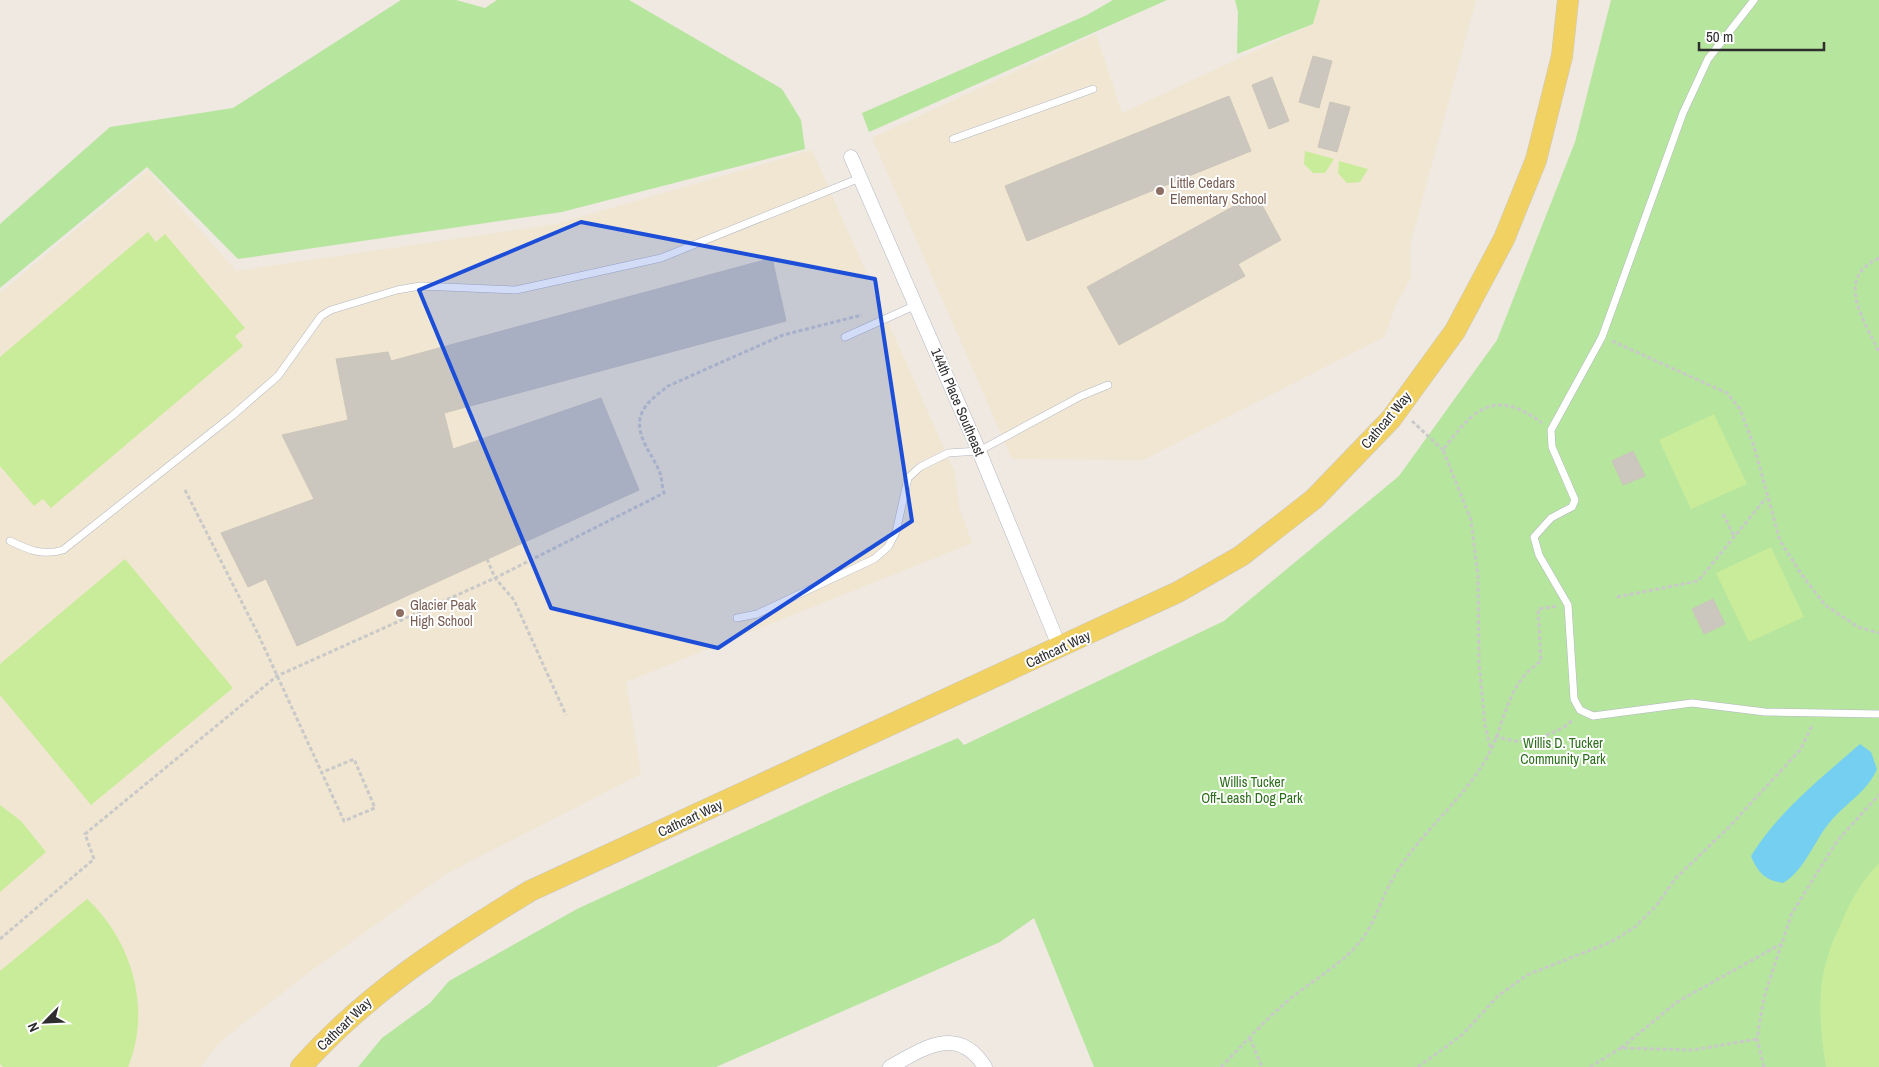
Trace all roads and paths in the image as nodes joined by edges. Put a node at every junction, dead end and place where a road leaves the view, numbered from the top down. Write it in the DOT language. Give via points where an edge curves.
graph roads {
  1 [pos="1568,0"];
  2 [pos="1754,0"];
  3 [pos="1093,89"];
  4 [pos="953,139"];
  5 [pos="851,157"];
  6 [pos="860,178"];
  7 [pos="1879,258"];
  8 [pos="916,305"];
  9 [pos="890,316"];
  10 [pos="845,337"];
  11 [pos="1602,337"];
  12 [pos="1879,352"];
  13 [pos="1108,385"];
  14 [pos="1399,409"];
  15 [pos="1551,430"];
  16 [pos="1443,450"];
  17 [pos="979,451"];
  18 [pos="185,490"];
  19 [pos="1767,497"];
  20 [pos="1723,514"];
  21 [pos="1734,536"];
  22 [pos="10,541"];
  23 [pos="487,560"];
  24 [pos="496,578"];
  25 [pos="1617,597"];
  26 [pos="1568,605"];
  27 [pos="737,618"];
  28 [pos="1879,633"];
  29 [pos="1060,648"];
  30 [pos="278,676"];
  31 [pos="1580,710"];
  32 [pos="1819,712"];
  33 [pos="1879,714"];
  34 [pos="566,715"];
  35 [pos="1495,736"];
  36 [pos="1490,748"];
  37 [pos="323,772"];
  38 [pos="1879,795"];
  39 [pos="0,939"];
  40 [pos="1781,944"];
  41 [pos="1250,1038"];
  42 [pos="1757,1039"];
  43 [pos="1620,1048"];
  44 [pos="300,1067"];
  45 [pos="890,1067"];
  46 [pos="985,1067"];
  47 [pos="1221,1067"];
  48 [pos="1262,1067"];
  49 [pos="1418,1067"];
  50 [pos="1590,1067"];
  51 [pos="1763,1067"];
  1 -- 14 [label="main road, Cathcart Way" via="1562,56 1536,160 1504,239 1455,331"];
  2 -- 11 [label="lane" via="1708,59 1683,113"];
  3 -- 4 [label="lane"];
  5 -- 6 [label="street, 144th Place Southeast"];
  6 -- 8 [label="street, 144th Place Southeast"];
  6 -- 22 [label="lane" via="661,258 516,290 420,286 331,310 321,316 278,376 63,550 48,554 36,552"];
  7 -- 12 [label="path" via="1867,263 1857,275 1854,288 1857,304"];
  8 -- 9 [label="lane"];
  8 -- 17 [label="street, 144th Place Southeast"];
  9 -- 10 [label="lane"];
  9 -- 24 [label="path" via="886,309 783,336 668,386 651,399 641,415 641,433 660,473 664,493"];
  11 -- 15 [label="lane"];
  11 -- 19 [label="path" via="1727,393 1740,409 1751,437"];
  13 -- 17 [label="lane" via="1081,396"];
  14 -- 16 [label="path"];
  14 -- 29 [label="main road, Cathcart Way" via="1314,499 1241,556 1178,592"];
  15 -- 16 [label="path" via="1518,408 1489,405 1482,407 1458,430"];
  15 -- 26 [label="lane" via="1552,447 1575,500 1574,504 1551,518 1534,537 1539,555"];
  16 -- 36 [label="path" via="1471,520 1478,576 1478,663"];
  17 -- 27 [label="lane" via="948,452 920,467 908,478 896,532 888,547 874,559 757,614"];
  17 -- 29 [label="street, 144th Place Southeast"];
  18 -- 30 [label="path"];
  19 -- 21 [label="path"];
  19 -- 28 [label="path" via="1780,542 1825,605 1858,627"];
  20 -- 21 [label="path"];
  21 -- 25 [label="path" via="1698,581"];
  23 -- 24 [label="path"];
  24 -- 30 [label="path"];
  24 -- 34 [label="path" via="514,600"];
  26 -- 31 [label="lane" via="1574,699"];
  26 -- 35 [label="path" via="1538,609 1540,661 1518,682"];
  29 -- 44 [label="main road, Cathcart Way" via="530,891 448,941 378,991"];
  30 -- 37 [label="path"];
  30 -- 39 [label="path" via="85,834 94,859"];
  31 -- 32 [label="lane" via="1593,716 1692,703 1765,712"];
  31 -- 35 [label="path" via="1569,725 1531,739 1516,741"];
  32 -- 33 [label="lane"];
  32 -- 49 [label="path" via="1800,750 1735,822 1674,879 1656,906 1635,927 1611,942 1527,975 1498,996 1462,1035"];
  35 -- 36 [label="path"];
  36 -- 41 [label="path" via="1487,758 1414,848 1391,882 1376,917 1357,945 1283,1004"];
  37 -- 37 [label="path" via="354,759 376,808 344,821"];
  38 -- 40 [label="path" via="1837,841 1814,875 1792,913"];
  40 -- 42 [label="path" via="1764,997"];
  40 -- 43 [label="path" via="1677,1002"];
  41 -- 47 [label="path"];
  41 -- 48 [label="path"];
  42 -- 43 [label="path" via="1693,1050"];
  42 -- 51 [label="path"];
  43 -- 50 [label="path"];
  45 -- 46 [label="street" via="942,1042 960,1044 978,1056"];
}
